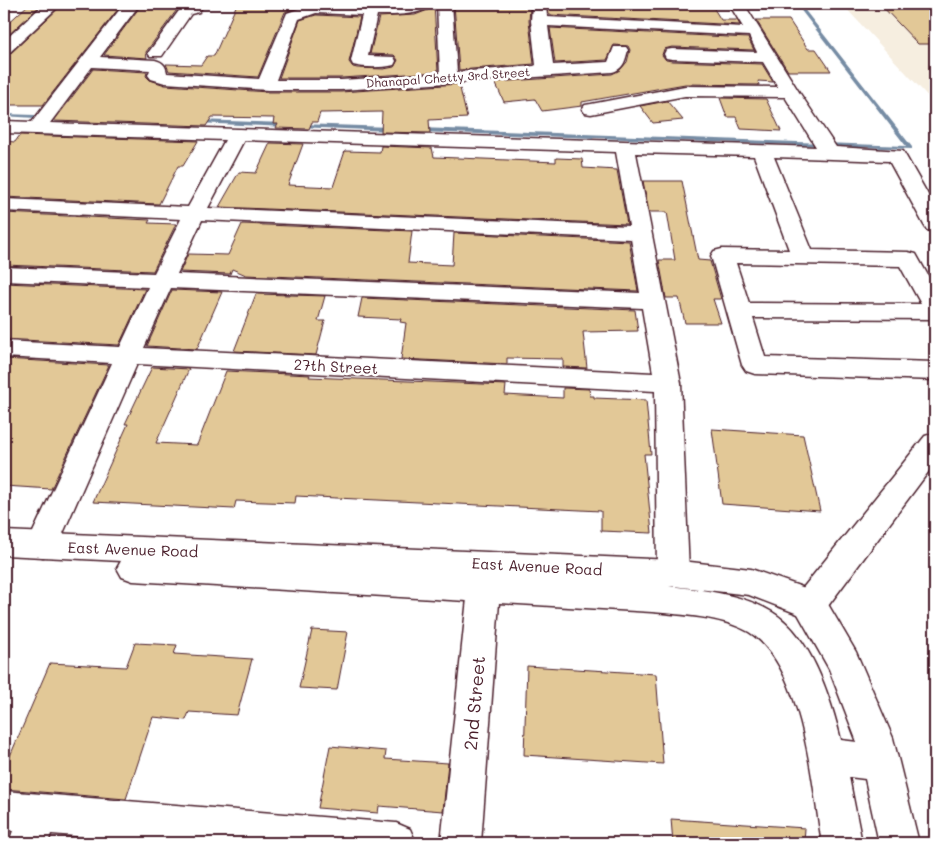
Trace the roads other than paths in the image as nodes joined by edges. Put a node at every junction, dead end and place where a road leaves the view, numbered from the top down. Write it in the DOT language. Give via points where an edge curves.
graph roads {
  1 [pos="53,4"];
  2 [pos="132,4"];
  3 [pos="196,4"];
  4 [pos="424,4"];
  5 [pos="444,4"];
  6 [pos="539,4"];
  7 [pos="737,4"];
  8 [pos="315,6"];
  9 [pos="371,7"];
  10 [pos="539,21"];
  11 [pos="661,28"];
  12 [pos="755,32"];
  13 [pos="4,49"];
  14 [pos="620,50"];
  15 [pos="156,53"];
  16 [pos="672,54"];
  17 [pos="770,57"];
  18 [pos="388,61"];
  19 [pos="88,62"];
  20 [pos="540,70"];
  21 [pos="449,78"];
  22 [pos="266,84"];
  23 [pos="685,91"];
  24 [pos="790,92"];
  25 [pos="591,109"];
  26 [pos="40,124"];
  27 [pos="4,127"];
  28 [pos="237,136"];
  29 [pos="625,146"];
  30 [pos="762,152"];
  31 [pos="830,153"];
  32 [pos="4,205"];
  33 [pos="195,213"];
  34 [pos="935,225"];
  35 [pos="641,233"];
  36 [pos="803,257"];
  37 [pos="4,274"];
  38 [pos="162,281"];
  39 [pos="654,301"];
  40 [pos="739,310"];
  41 [pos="935,310"];
  42 [pos="4,349"];
  43 [pos="129,355"];
  44 [pos="935,370"];
  45 [pos="668,383"];
  46 [pos="935,443"];
  47 [pos="4,543"];
  48 [pos="44,545"];
  49 [pos="4,560"];
  50 [pos="673,573"];
  51 [pos="488,577"];
  52 [pos="810,604"];
  53 [pos="826,757"];
  54 [pos="880,762"];
  55 [pos="24,823"];
  56 [pos="396,843"];
  57 [pos="461,843"];
  58 [pos="842,843"];
  59 [pos="899,843"];
  1 -- 13 [label="street"];
  2 -- 19 [label="street"];
  3 -- 15 [label="street" via="194,9 186,10"];
  4 -- 9 [label="street" via="411,8"];
  5 -- 21 [label="street"];
  6 -- 10 [label="street"];
  7 -- 12 [label="street"];
  8 -- 9 [label="street"];
  8 -- 22 [label="street" via="292,16"];
  9 -- 18 [label="street" via="359,61"];
  10 -- 11 [label="street"];
  10 -- 20 [label="street" via="545,66"];
  11 -- 12 [label="street"];
  11 -- 16 [label="street"];
  12 -- 17 [label="street"];
  14 -- 20 [label="street, Dhanapal Chetty 3rd Street" via="612,67"];
  16 -- 17 [label="street"];
  16 -- 23 [label="street"];
  17 -- 24 [label="street"];
  19 -- 22 [label="street, Dhanapal Chetty 3rd Street" via="155,65 159,69 157,75 166,78"];
  19 -- 26 [label="street"];
  20 -- 21 [label="street, Dhanapal Chetty 3rd Street"];
  21 -- 22 [label="street, Dhanapal Chetty 3rd Street" via="320,85"];
  23 -- 24 [label="street"];
  23 -- 25 [label="street"];
  24 -- 31 [label="street"];
  26 -- 27 [label="street"];
  26 -- 28 [label="street"];
  28 -- 29 [label="street"];
  28 -- 33 [label="street"];
  29 -- 30 [label="street"];
  29 -- 35 [label="street"];
  30 -- 31 [label="street"];
  30 -- 36 [label="street"];
  31 -- 34 [label="street" via="896,155"];
  32 -- 33 [label="street"];
  33 -- 35 [label="street"];
  33 -- 38 [label="street"];
  35 -- 39 [label="street"];
  36 -- 40 [label="street" via="722,256"];
  36 -- 41 [label="street" via="908,259"];
  37 -- 38 [label="street"];
  38 -- 39 [label="street"];
  38 -- 43 [label="street"];
  39 -- 45 [label="street"];
  40 -- 41 [label="street"];
  40 -- 44 [label="street" via="755,365"];
  42 -- 43 [label="street, 27th Street"];
  43 -- 45 [label="street, 27th Street"];
  43 -- 48 [label="street"];
  45 -- 50 [label="street"];
  46 -- 52 [label="street"];
  47 -- 48 [label="street, East Avenue Road"];
  48 -- 51 [label="street, East Avenue Road"];
  49 -- 51 [label="street, East Avenue Road"];
  50 -- 51 [label="street, East Avenue Road"];
  50 -- 52 [label="street, East Avenue Road" via="751,582"];
  51 -- 53 [label="street, East Avenue Road" via="688,602 720,608 760,622 778,636 796,660 810,696"];
  51 -- 57 [label="street, 2nd Street"];
  52 -- 54 [label="street" via="844,663 875,738"];
  53 -- 54 [label="street"];
  53 -- 58 [label="street, East Avenue Road"];
  54 -- 59 [label="street"];
  55 -- 56 [label="street"];
}
